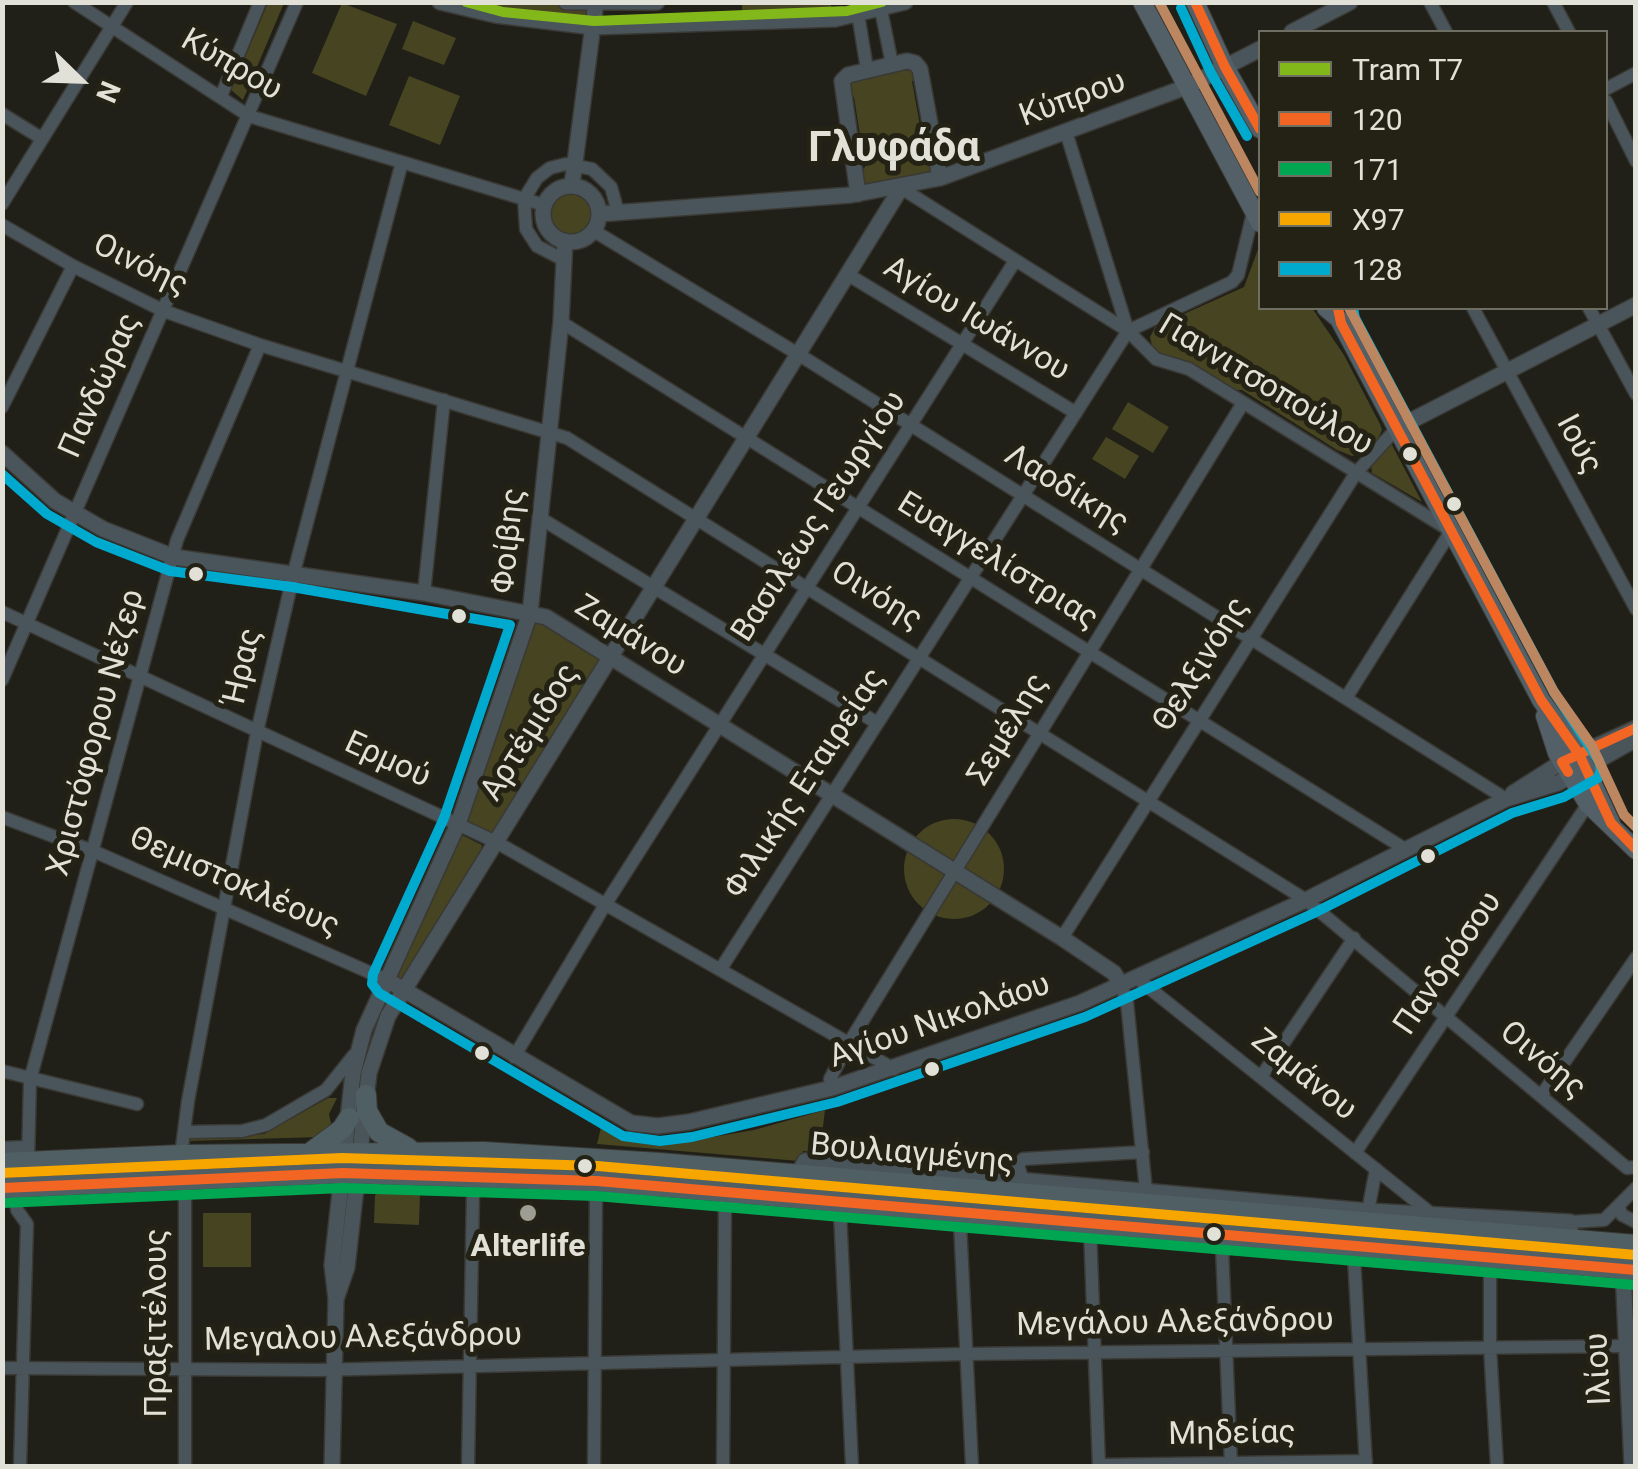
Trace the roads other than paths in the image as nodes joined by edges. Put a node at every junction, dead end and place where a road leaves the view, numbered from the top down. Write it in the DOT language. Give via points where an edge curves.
graph roads {
  1 [pos="74,2"];
  2 [pos="127,2"];
  3 [pos="260,2"];
  4 [pos="297,2"];
  5 [pos="440,2"];
  6 [pos="566,2"];
  7 [pos="657,2"];
  8 [pos="905,2"];
  9 [pos="1142,2"];
  10 [pos="1195,2"];
  11 [pos="1350,2"];
  12 [pos="1430,2"];
  13 [pos="1553,2"];
  14 [pos="596,4"];
  15 [pos="878,6"];
  16 [pos="860,8"];
  17 [pos="111,26"];
  18 [pos="1322,26"];
  19 [pos="594,27"];
  20 [pos="1445,30"];
  21 [pos="1568,30"];
  22 [pos="1258,50"];
  23 [pos="892,64"];
  24 [pos="1225,67"];
  25 [pos="866,69"];
  26 [pos="1636,73"];
  27 [pos="1186,87"];
  28 [pos="1608,88"];
  29 [pos="220,96"];
  30 [pos="1608,106"];
  31 [pos="2,114"];
  32 [pos="249,116"];
  33 [pos="1258,125"];
  34 [pos="1066,132"];
  35 [pos="42,138"];
  36 [pos="1636,161"];
  37 [pos="402,162"];
  38 [pos="574,164"];
  39 [pos="940,178"];
  40 [pos="572,185"];
  41 [pos="901,188"];
  42 [pos="858,194"];
  43 [pos="524,199"];
  44 [pos="2,204"];
  45 [pos="544,205"];
  46 [pos="618,212"];
  47 [pos="599,214"];
  48 [pos="1257,218"];
  49 [pos="2,224"];
  50 [pos="594,230"];
  51 [pos="565,242"];
  52 [pos="564,260"];
  53 [pos="1015,262"];
  54 [pos="73,266"];
  55 [pos="847,274"];
  56 [pos="1636,304"];
  57 [pos="1474,310"];
  58 [pos="1590,310"];
  59 [pos="164,312"];
  60 [pos="1335,312"];
  61 [pos="561,322"];
  62 [pos="1598,324"];
  63 [pos="1128,331"];
  64 [pos="260,345"];
  65 [pos="962,346"];
  66 [pos="798,354"];
  67 [pos="347,371"];
  68 [pos="1507,372"];
  69 [pos="1636,394"];
  70 [pos="444,400"];
  71 [pos="1242,402"];
  72 [pos="2,408"];
  73 [pos="1076,412"];
  74 [pos="911,425"];
  75 [pos="1397,428"];
  76 [pos="549,432"];
  77 [pos="746,437"];
  78 [pos="2,453"];
  79 [pos="1356,473"];
  80 [pos="1023,496"];
  81 [pos="858,507"];
  82 [pos="76,513"];
  83 [pos="540,518"];
  84 [pos="696,518"];
  85 [pos="1451,531"];
  86 [pos="174,557"];
  87 [pos="1140,569"];
  88 [pos="294,572"];
  89 [pos="970,578"];
  90 [pos="654,587"];
  91 [pos="807,587"];
  92 [pos="424,593"];
  93 [pos="1636,609"];
  94 [pos="2,612"];
  95 [pos="530,614"];
  96 [pos="25,625"];
  97 [pos="1252,639"];
  98 [pos="1090,652"];
  99 [pos="764,654"];
  100 [pos="610,657"];
  101 [pos="920,657"];
  102 [pos="140,678"];
  103 [pos="2,680"];
  104 [pos="1346,698"];
  105 [pos="1200,721"];
  106 [pos="720,724"];
  107 [pos="877,724"];
  108 [pos="1636,728"];
  109 [pos="258,732"];
  110 [pos="1038,733"];
  111 [pos="1636,739"];
  112 [pos="1574,765"];
  113 [pos="832,794"];
  114 [pos="1506,799"];
  115 [pos="1149,800"];
  116 [pos="1588,804"];
  117 [pos="2,817"];
  118 [pos="458,824"];
  119 [pos="1610,824"];
  120 [pos="496,842"];
  121 [pos="1404,849"];
  122 [pos="1636,850"];
  123 [pos="93,851"];
  124 [pos="956,872"];
  125 [pos="1306,900"];
  126 [pos="605,905"];
  127 [pos="224,909"];
  128 [pos="1062,938"];
  129 [pos="1354,938"];
  130 [pos="1636,958"];
  131 [pos="720,970"];
  132 [pos="1138,978"];
  133 [pos="387,980"];
  134 [pos="1122,985"];
  135 [pos="404,990"];
  136 [pos="1446,1018"];
  137 [pos="849,1043"];
  138 [pos="358,1050"];
  139 [pos="514,1057"];
  140 [pos="2,1070"];
  141 [pos="894,1070"];
  142 [pos="1260,1077"];
  143 [pos="30,1080"];
  144 [pos="832,1088"];
  145 [pos="326,1090"];
  146 [pos="1540,1096"];
  147 [pos="138,1104"];
  148 [pos="354,1107"];
  149 [pos="184,1132"];
  150 [pos="2,1148"];
  151 [pos="414,1151"];
  152 [pos="1143,1152"];
  153 [pos="1355,1152"];
  154 [pos="310,1153"];
  155 [pos="28,1155"];
  156 [pos="181,1155"];
  157 [pos="2,1163"];
  158 [pos="352,1163"];
  159 [pos="1636,1168"];
  160 [pos="1376,1170"];
  161 [pos="484,1176"];
  162 [pos="796,1176"];
  163 [pos="1022,1178"];
  164 [pos="186,1180"];
  165 [pos="660,1186"];
  166 [pos="9,1188"];
  167 [pos="510,1188"];
  168 [pos="1636,1188"];
  169 [pos="1146,1191"];
  170 [pos="596,1192"];
  171 [pos="1103,1194"];
  172 [pos="861,1208"];
  173 [pos="1619,1208"];
  174 [pos="1368,1211"];
  175 [pos="840,1212"];
  176 [pos="1434,1216"];
  177 [pos="1009,1221"];
  178 [pos="1636,1222"];
  179 [pos="960,1223"];
  180 [pos="1090,1228"];
  181 [pos="1570,1230"];
  182 [pos="1222,1246"];
  183 [pos="1636,1246"];
  184 [pos="1354,1258"];
  185 [pos="1629,1269"];
  186 [pos="1626,1346"];
  187 [pos="1490,1347"];
  188 [pos="1360,1349"];
  189 [pos="1225,1350"];
  190 [pos="1096,1352"];
  191 [pos="965,1354"];
  192 [pos="846,1358"];
  193 [pos="724,1361"];
  194 [pos="594,1362"];
  195 [pos="468,1364"];
  196 [pos="2,1368"];
  197 [pos="22,1368"];
  198 [pos="185,1368"];
  199 [pos="333,1370"];
  200 [pos="1231,1464"];
  201 [pos="1366,1464"];
  202 [pos="20,1466"];
  203 [pos="185,1466"];
  204 [pos="332,1466"];
  205 [pos="468,1466"];
  206 [pos="594,1466"];
  207 [pos="723,1466"];
  208 [pos="852,1466"];
  209 [pos="972,1466"];
  210 [pos="1099,1466"];
  211 [pos="1497,1466"];
  212 [pos="1632,1466"];
  1 -- 17 [label="street, Κύπρου"];
  2 -- 17 [label="street"];
  3 -- 29 [label="street"];
  4 -- 32 [label="street, Πανδώρας"];
  5 -- 19 [label="street"];
  6 -- 14 [label="street"];
  7 -- 14 [label="street"];
  8 -- 15 [label="street"];
  9 -- 27 [label="main road"];
  10 -- 24 [label="main road"];
  11 -- 18 [label="street"];
  12 -- 20 [label="street"];
  13 -- 21 [label="street"];
  14 -- 19 [label="street"];
  15 -- 16 [label="street"];
  15 -- 23 [label="street"];
  16 -- 19 [label="street" via="835,19"];
  16 -- 25 [label="street"];
  17 -- 29 [label="street, Κύπρου"];
  17 -- 35 [label="street"];
  19 -- 38 [label="street"];
  22 -- 24 [label="street, Κύπρου"];
  23 -- 25 [label="street"];
  23 -- 39 [label="street" via="911,61 920,69"];
  24 -- 27 [label="street, Κύπρου"];
  24 -- 33 [label="main road"];
  25 -- 42 [label="street" via="840,85"];
  26 -- 28 [label="street"];
  27 -- 34 [label="street, Κύπρου"];
  27 -- 48 [label="main road"];
  29 -- 32 [label="street, Κύπρου"];
  30 -- 36 [label="street"];
  31 -- 35 [label="street"];
  32 -- 37 [label="street, Κύπρου"];
  32 -- 59 [label="street, Πανδώρας"];
  34 -- 39 [label="street, Κύπρου"];
  34 -- 63 [label="street"];
  35 -- 44 [label="street"];
  37 -- 43 [label="street, Κύπρου"];
  37 -- 67 [label="street, Ήρας"];
  38 -- 40 [label="street"];
  38 -- 43 [label="street" via="543,172"];
  38 -- 46 [label="street" via="606,180"];
  39 -- 41 [label="street, Κύπρου"];
  40 -- 45 [label="street" via="554,190"];
  40 -- 47 [label="street" via="594,197"];
  41 -- 42 [label="street, Κύπρου"];
  41 -- 53 [label="street, Γιαννιτσοπούλου"];
  41 -- 55 [label="street, Αρτέμιδος"];
  42 -- 46 [label="street, Κύπρου"];
  43 -- 45 [label="street, Κύπρου"];
  43 -- 52 [label="street" via="530,238"];
  45 -- 51 [label="street" via="546,227"];
  46 -- 47 [label="street, Κύπρου"];
  47 -- 50 [label="street"];
  48 -- 63 [label="street" via="1232,282"];
  49 -- 54 [label="street, Οινόης"];
  50 -- 51 [label="street"];
  50 -- 66 [label="street, Λαοδίκης"];
  51 -- 52 [label="street, Φοίβης"];
  52 -- 61 [label="street, Φοίβης"];
  53 -- 63 [label="street, Γιαννιτσοπούλου"];
  53 -- 65 [label="street, Βασιλέως Γεωργίου"];
  54 -- 59 [label="street, Οινόης"];
  54 -- 72 [label="street"];
  55 -- 65 [label="street, Αγίου Ιωάννου"];
  55 -- 66 [label="street, Αρτέμιδος"];
  56 -- 62 [label="street"];
  57 -- 68 [label="street, Ιούς"];
  58 -- 62 [label="street"];
  59 -- 64 [label="street, Οινόης"];
  59 -- 82 [label="street, Πανδώρας"];
  60 -- 75 [label="main road"];
  61 -- 76 [label="street, Φοίβης"];
  61 -- 77 [label="street, Ευαγγελίστριας"];
  62 -- 68 [label="street"];
  62 -- 69 [label="street"];
  63 -- 71 [label="street, Γιαννιτσοπούλου" via="1156,359"];
  63 -- 73 [label="street, Φιλικής Εταιρείας"];
  64 -- 67 [label="street, Οινόης"];
  64 -- 86 [label="street, Χριστόφορου Νέζερ"];
  65 -- 73 [label="street, Αγίου Ιωάννου"];
  65 -- 74 [label="street, Βασιλέως Γεωργίου"];
  66 -- 74 [label="street, Λαοδίκης"];
  66 -- 77 [label="street, Αρτέμιδος"];
  67 -- 70 [label="street, Οινόης"];
  67 -- 88 [label="street, Ήρας"];
  68 -- 75 [label="street"];
  68 -- 93 [label="street, Ιούς"];
  70 -- 76 [label="street, Οινόης"];
  70 -- 92 [label="street"];
  71 -- 79 [label="street, Γιαννιτσοπούλου"];
  71 -- 87 [label="street, Σεμέλης"];
  73 -- 80 [label="street, Φιλικής Εταιρείας"];
  74 -- 80 [label="street, Λαοδίκης"];
  74 -- 81 [label="street, Βασιλέως Γεωργίου"];
  75 -- 79 [label="street, Θελξινόης"];
  75 -- 85 [label="main road"];
  76 -- 83 [label="street, Φοίβης"];
  76 -- 84 [label="street, Οινόης"];
  77 -- 81 [label="street, Ευαγγελίστριας"];
  77 -- 84 [label="street, Αρτέμιδος"];
  78 -- 82 [label="street, Ζαμάνου"];
  79 -- 85 [label="street, Γιαννιτσοπούλου"];
  79 -- 97 [label="street, Θελξινόης"];
  80 -- 87 [label="street, Λαοδίκης"];
  80 -- 89 [label="street, Φιλικής Εταιρείας"];
  81 -- 89 [label="street, Ευαγγελίστριας"];
  81 -- 91 [label="street, Βασιλέως Γεωργίου"];
  82 -- 86 [label="street, Ζαμάνου"];
  82 -- 96 [label="street, Πανδώρας"];
  83 -- 90 [label="street"];
  83 -- 95 [label="street, Φοίβης"];
  84 -- 90 [label="street, Αρτέμιδος"];
  84 -- 91 [label="street, Οινόης"];
  85 -- 104 [label="street"];
  85 -- 112 [label="main road"];
  86 -- 88 [label="street, Ζαμάνου"];
  86 -- 102 [label="street, Χριστόφορου Νέζερ"];
  87 -- 97 [label="street, Λαοδίκης"];
  87 -- 98 [label="street, Σεμέλης"];
  88 -- 92 [label="street, Ζαμάνου"];
  88 -- 109 [label="street, Ήρας"];
  89 -- 98 [label="street, Ευαγγελίστριας"];
  89 -- 101 [label="street, Φιλικής Εταιρείας"];
  90 -- 99 [label="street"];
  90 -- 100 [label="street, Αρτέμιδος"];
  91 -- 99 [label="street, Βασιλέως Γεωργίου"];
  91 -- 101 [label="street, Οινόης"];
  92 -- 95 [label="street, Ζαμάνου"];
  94 -- 96 [label="street, Ερμού"];
  95 -- 100 [label="street, Ζαμάνου"];
  95 -- 118 [label="street, Φοίβης"];
  96 -- 102 [label="street, Ερμού"];
  96 -- 103 [label="street, Πανδώρας"];
  97 -- 104 [label="street, Λαοδίκης"];
  97 -- 105 [label="street, Θελξινόης"];
  98 -- 105 [label="street, Ευαγγελίστριας"];
  98 -- 110 [label="street, Σεμέλης"];
  99 -- 106 [label="street, Βασιλέως Γεωργίου"];
  99 -- 107 [label="street"];
  100 -- 106 [label="street, Ζαμάνου"];
  100 -- 120 [label="street, Αρτέμιδος"];
  101 -- 107 [label="street, Φιλικής Εταιρείας"];
  101 -- 110 [label="street, Οινόης"];
  102 -- 109 [label="street, Ερμού"];
  102 -- 123 [label="street, Χριστόφορου Νέζερ"];
  104 -- 114 [label="street, Λαοδίκης"];
  105 -- 115 [label="street, Θελξινόης"];
  105 -- 121 [label="street, Ευαγγελίστριας"];
  106 -- 113 [label="street, Ζαμάνου"];
  106 -- 126 [label="street, Βασιλέως Γεωργίου"];
  107 -- 113 [label="street, Φιλικής Εταιρείας"];
  108 -- 112 [label="street, Αγίου Νικολάου"];
  109 -- 118 [label="street, Ερμού"];
  109 -- 127 [label="street, Ήρας"];
  110 -- 115 [label="street, Οινόης"];
  110 -- 124 [label="street, Σεμέλης"];
  111 -- 112 [label="street, Αγίου Νικολάου"];
  112 -- 114 [label="street, Αγίου Νικολάου"];
  112 -- 116 [label="main road"];
  112 -- 119 [label="main road"];
  113 -- 124 [label="street, Ζαμάνου"];
  113 -- 131 [label="street, Φιλικής Εταιρείας"];
  114 -- 121 [label="street, Αγίου Νικολάου"];
  115 -- 125 [label="street, Οινόης"];
  115 -- 128 [label="street, Θελξινόης"];
  116 -- 119 [label="main road"];
  116 -- 136 [label="street, Πανδρόσου"];
  117 -- 123 [label="street, Θεμιστοκλέους"];
  118 -- 120 [label="street, Ερμού"];
  118 -- 133 [label="street, Φοίβης"];
  119 -- 122 [label="main road"];
  120 -- 126 [label="street, Ερμού"];
  120 -- 135 [label="street, Αρτέμιδος"];
  121 -- 125 [label="street, Αγίου Νικολάου"];
  123 -- 127 [label="street, Θεμιστοκλέους"];
  123 -- 143 [label="street, Χριστόφορου Νέζερ"];
  124 -- 128 [label="street, Ζαμάνου"];
  124 -- 137 [label="street, Σεμέλης"];
  125 -- 129 [label="street, Οινόης"];
  125 -- 132 [label="street, Αγίου Νικολάου"];
  126 -- 131 [label="street, Ερμού"];
  126 -- 139 [label="street, Βασιλέως Γεωργίου"];
  127 -- 133 [label="street, Θεμιστοκλέους"];
  127 -- 149 [label="street, Ήρας"];
  128 -- 134 [label="street, Ζαμάνου"];
  129 -- 136 [label="street, Οινόης"];
  129 -- 142 [label="street"];
  130 -- 146 [label="street"];
  131 -- 137 [label="street, Ερμού"];
  132 -- 134 [label="street, Αγίου Νικολάου"];
  132 -- 142 [label="street, Ζαμάνου"];
  133 -- 135 [label="street, Αγίου Νικολάου"];
  133 -- 138 [label="street, Φοίβης"];
  134 -- 141 [label="street, Αγίου Νικολάου"];
  134 -- 152 [label="street"];
  135 -- 139 [label="street, Αγίου Νικολάου"];
  135 -- 148 [label="street, Αρτέμιδος" via="380,1032"];
  136 -- 146 [label="street, Οινόης"];
  136 -- 153 [label="street, Πανδρόσου"];
  137 -- 141 [label="street, Ερμού"];
  137 -- 144 [label="street, Σεμέλης" via="830,1079"];
  138 -- 145 [label="street"];
  138 -- 148 [label="street, Φοίβης"];
  139 -- 144 [label="street, Αγίου Νικολάου" via="631,1123 658,1126"];
  140 -- 143 [label="street"];
  141 -- 144 [label="street, Αγίου Νικολάου"];
  142 -- 153 [label="street, Ζαμάνου"];
  143 -- 147 [label="street"];
  143 -- 155 [label="street, Χριστόφορου Νέζερ"];
  145 -- 148 [label="street"];
  145 -- 149 [label="street" via="256,1128"];
  146 -- 159 [label="street, Οινόης" via="1627,1168"];
  148 -- 151 [label="main road" via="367,1111 379,1132"];
  148 -- 154 [label="main road" via="342,1129"];
  148 -- 158 [label="street, Φοίβης"];
  148 -- 158 [label="street, Αρτέμιδος"];
  149 -- 156 [label="street, Ήρας"];
  150 -- 155 [label="street"];
  151 -- 158 [label="main road, Βουλιαγμένης"];
  151 -- 162 [label="main road, Βουλιαγμένης"];
  152 -- 163 [label="street" via="1023,1159"];
  152 -- 169 [label="street"];
  153 -- 160 [label="street, Ζαμάνου"];
  154 -- 156 [label="main road, Βουλιαγμένης"];
  154 -- 158 [label="main road, Βουλιαγμένης"];
  155 -- 156 [label="main road, Βουλιαγμένης"];
  155 -- 157 [label="main road, Βουλιαγμένης"];
  158 -- 161 [label="main road, Βουλιαγμένης"];
  158 -- 164 [label="main road, Βουλιαγμένης"];
  158 -- 199 [label="street" via="332,1265"];
  160 -- 174 [label="street"];
  160 -- 176 [label="street, Ζαμάνου"];
  161 -- 165 [label="main road, Βουλιαγμένης"];
  161 -- 167 [label="main road"];
  162 -- 163 [label="street" via="806,1161"];
  162 -- 171 [label="main road, Βουλιαγμένης"];
  163 -- 171 [label="street"];
  164 -- 166 [label="main road, Βουλιαγμένης"];
  164 -- 198 [label="street, Πραξιτέλους"];
  165 -- 170 [label="street" via="648,1196"];
  165 -- 172 [label="main road, Βουλιαγμένης"];
  166 -- 197 [label="street" via="27,1224"];
  167 -- 170 [label="street"];
  167 -- 195 [label="street" via="480,1186 473,1193"];
  168 -- 173 [label="street"];
  169 -- 171 [label="street"];
  169 -- 174 [label="street"];
  170 -- 194 [label="street"];
  171 -- 181 [label="main road, Βουλιαγμένης"];
  172 -- 175 [label="street"];
  172 -- 177 [label="main road, Βουλιαγμένης"];
  172 -- 179 [label="street"];
  173 -- 178 [label="street"];
  173 -- 181 [label="street"];
  174 -- 176 [label="street"];
  175 -- 192 [label="street"];
  175 -- 193 [label="street" via="725,1201"];
  176 -- 181 [label="street"];
  177 -- 179 [label="street"];
  177 -- 180 [label="main road, Βουλιαγμένης"];
  179 -- 191 [label="street"];
  180 -- 182 [label="street"];
  180 -- 185 [label="main road, Βουλιαγμένης"];
  180 -- 190 [label="street"];
  181 -- 183 [label="main road, Βουλιαγμένης"];
  182 -- 184 [label="street"];
  182 -- 189 [label="street"];
  184 -- 187 [label="street" via="1490,1270"];
  184 -- 188 [label="street"];
  185 -- 186 [label="street, Ιλίου"];
  186 -- 187 [label="street, Μεγάλου Αλεξάνδρου"];
  186 -- 212 [label="street, Ιλίου"];
  187 -- 188 [label="street, Μεγάλου Αλεξάνδρου"];
  187 -- 211 [label="street"];
  188 -- 189 [label="street, Μεγάλου Αλεξάνδρου"];
  188 -- 201 [label="street"];
  189 -- 190 [label="street, Μεγάλου Αλεξάνδρου"];
  189 -- 200 [label="street"];
  190 -- 191 [label="street, Μεγάλου Αλεξάνδρου"];
  190 -- 210 [label="street"];
  191 -- 192 [label="street, Μεγάλου Αλεξάνδρου"];
  191 -- 209 [label="street"];
  192 -- 193 [label="street, Μεγάλου Αλεξάνδρου"];
  192 -- 208 [label="street"];
  193 -- 194 [label="street, Μεγαλου Αλεξάνδρου"];
  193 -- 207 [label="street"];
  194 -- 195 [label="street, Μεγαλου Αλεξάνδρου"];
  194 -- 206 [label="street"];
  195 -- 199 [label="street, Μεγαλου Αλεξάνδρου"];
  195 -- 205 [label="street"];
  196 -- 197 [label="street, Μεγαλου Αλεξάνδρου"];
  197 -- 198 [label="street, Μεγαλου Αλεξάνδρου"];
  197 -- 202 [label="street"];
  198 -- 199 [label="street, Μεγαλου Αλεξάνδρου"];
  198 -- 203 [label="street, Πραξιτέλους"];
  199 -- 204 [label="street"];
  200 -- 201 [label="street, Μηδείας"];
  200 -- 210 [label="street, Μηδείας"];
}
